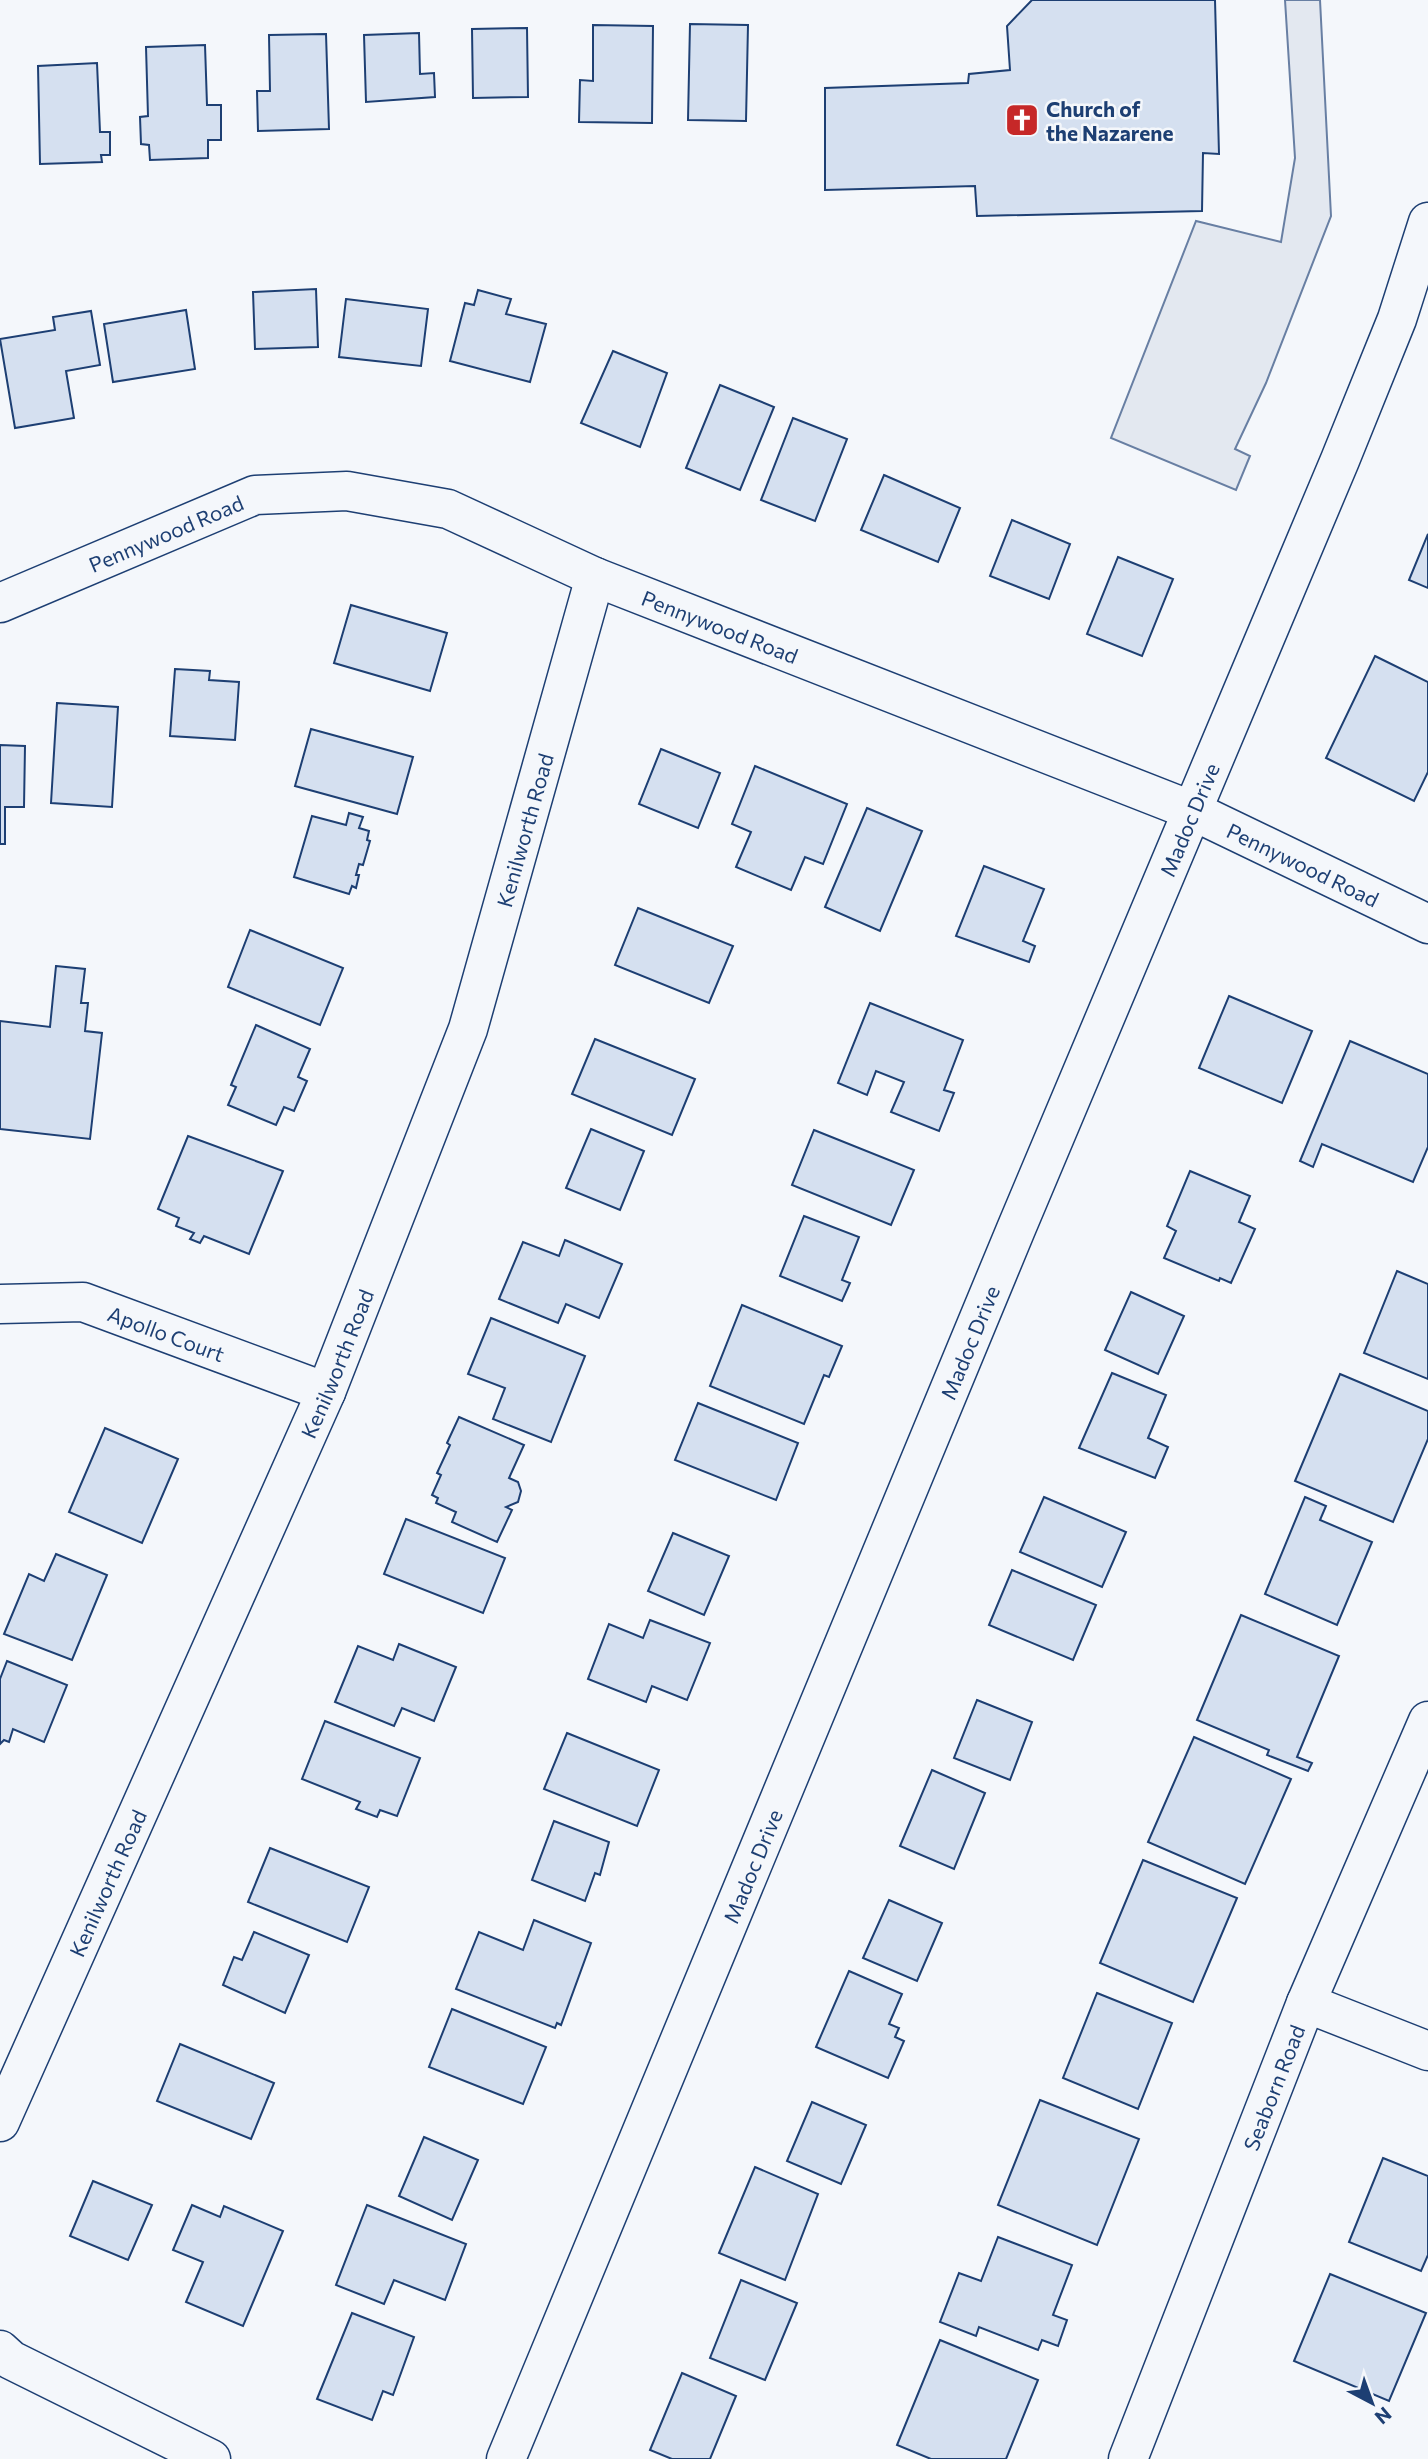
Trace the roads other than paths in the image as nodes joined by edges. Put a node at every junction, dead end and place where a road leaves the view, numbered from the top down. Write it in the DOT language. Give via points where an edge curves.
graph roads {
  1 [pos="1428,222"];
  2 [pos="595,577"];
  3 [pos="0,603"];
  4 [pos="1193,811"];
  5 [pos="1428,924"];
  6 [pos="0,1304"];
  7 [pos="326,1392"];
  8 [pos="1428,1721"];
  9 [pos="1306,2003"];
  10 [pos="1428,2051"];
  11 [pos="0,2122"];
  12 [pos="0,2350"];
  13 [pos="211,2459"];
  14 [pos="506,2459"];
  15 [pos="1128,2459"];
  1 -- 4 [label="street, Madoc Drive" via="1397,319 1346,447"];
  2 -- 3 [label="street, Pennywood Road" via="448,509 334,491 255,495"];
  2 -- 4 [label="street, Pennywood Road"];
  2 -- 7 [label="street, Kenilworth Road" via="468,1029"];
  4 -- 5 [label="street, Pennywood Road"];
  4 -- 14 [label="street, Madoc Drive"];
  6 -- 7 [label="street, Apollo Court" via="83,1302"];
  7 -- 11 [label="street, Kenilworth Road"];
  8 -- 9 [label="street, Seaborn Road"];
  9 -- 10 [label="street"];
  9 -- 15 [label="street, Seaborn Road"];
  12 -- 13 [label="street" via="11,2360"];
}
